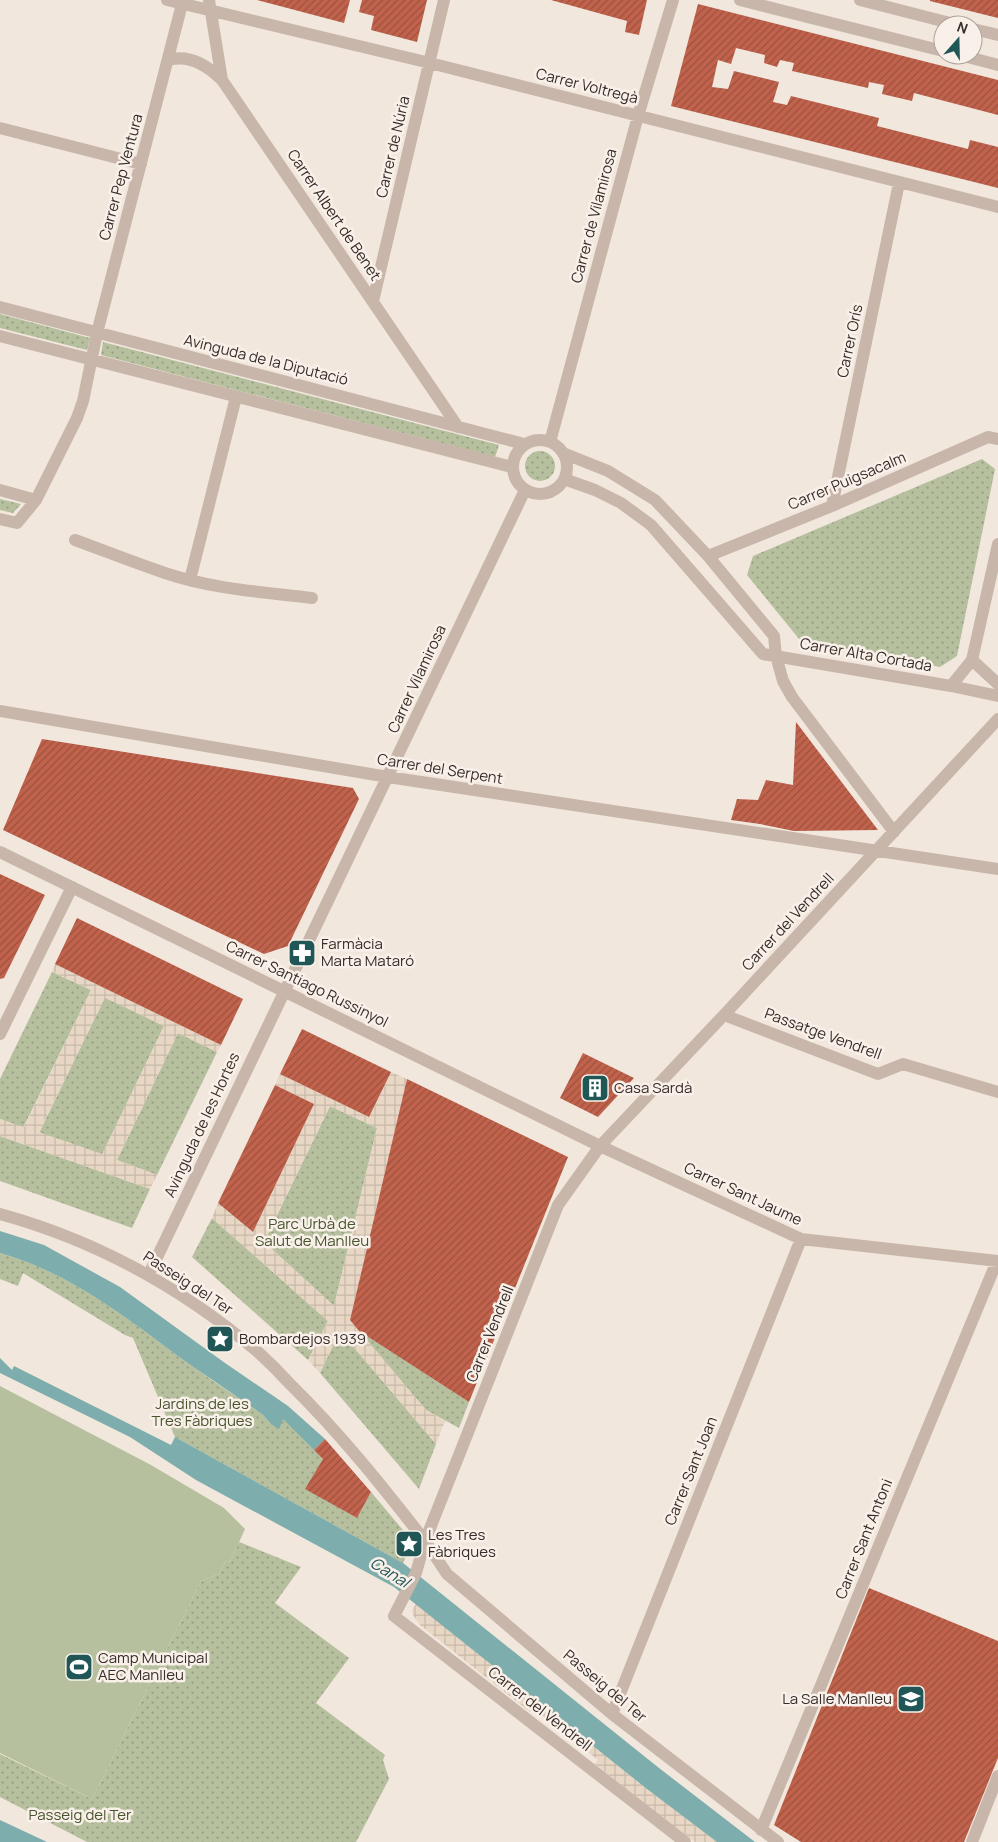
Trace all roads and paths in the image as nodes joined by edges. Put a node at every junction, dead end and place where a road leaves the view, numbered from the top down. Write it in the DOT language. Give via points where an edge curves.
graph roads {
  1 [pos="167,0"];
  2 [pos="444,0"];
  3 [pos="673,0"];
  4 [pos="740,0"];
  5 [pos="860,0"];
  6 [pos="182,2"];
  7 [pos="210,5"];
  8 [pos="933,19"];
  9 [pos="983,31"];
  10 [pos="998,35"];
  11 [pos="933,48"];
  12 [pos="168,60"];
  13 [pos="983,61"];
  14 [pos="430,63"];
  15 [pos="998,65"];
  16 [pos="222,80"];
  17 [pos="638,116"];
  18 [pos="0,128"];
  19 [pos="141,164"];
  20 [pos="899,183"];
  21 [pos="998,207"];
  22 [pos="373,301"];
  23 [pos="0,307"];
  24 [pos="97,333"];
  25 [pos="0,336"];
  26 [pos="93,359"];
  27 [pos="236,397"];
  28 [pos="458,427"];
  29 [pos="998,439"];
  30 [pos="550,442"];
  31 [pos="524,444"];
  32 [pos="563,453"];
  33 [pos="512,467"];
  34 [pos="564,479"];
  35 [pos="0,490"];
  36 [pos="525,490"];
  37 [pos="36,500"];
  38 [pos="832,506"];
  39 [pos="0,519"];
  40 [pos="75,540"];
  41 [pos="998,544"];
  42 [pos="708,556"];
  43 [pos="190,580"];
  44 [pos="312,598"];
  45 [pos="776,656"];
  46 [pos="972,660"];
  47 [pos="998,684"];
  48 [pos="951,686"];
  49 [pos="998,696"];
  50 [pos="0,711"];
  51 [pos="998,719"];
  52 [pos="388,777"];
  53 [pos="894,832"];
  54 [pos="877,851"];
  55 [pos="0,852"];
  56 [pos="998,869"];
  57 [pos="72,887"];
  58 [pos="284,990"];
  59 [pos="724,1016"];
  60 [pos="0,1034"];
  61 [pos="998,1092"];
  62 [pos="600,1146"];
  63 [pos="0,1214"];
  64 [pos="801,1239"];
  65 [pos="997,1261"];
  66 [pos="149,1274"];
  67 [pos="425,1542"];
  68 [pos="612,1714"];
  69 [pos="998,1776"];
  70 [pos="761,1830"];
  71 [pos="685,1842"];
  72 [pos="778,1842"];
  73 [pos="972,1842"];
  1 -- 6 [label="street, Carrer Voltregà"];
  2 -- 14 [label="street, Carrer de Núria"];
  3 -- 17 [label="street, Carrer de Vilamirosa"];
  4 -- 11 [label="street"];
  5 -- 8 [label="street"];
  6 -- 7 [label="street, Carrer Voltregà"];
  6 -- 12 [label="street, Carrer Pep Ventura"];
  7 -- 14 [label="street, Carrer Voltregà"];
  7 -- 16 [label="street, Carrer Albert de Benet"];
  9 -- 10 [label="street"];
  12 -- 16 [label="street" via="178,57 189,59 207,67"];
  12 -- 19 [label="street, Carrer Pep Ventura"];
  13 -- 15 [label="street"];
  14 -- 17 [label="street, Carrer Voltregà"];
  14 -- 22 [label="street, Carrer de Núria"];
  16 -- 22 [label="street, Carrer Albert de Benet"];
  17 -- 20 [label="street, Carrer Voltregà"];
  17 -- 30 [label="street, Carrer de Vilamirosa"];
  18 -- 19 [label="street"];
  19 -- 24 [label="street, Carrer Pep Ventura"];
  20 -- 21 [label="street, Carrer Voltregà"];
  20 -- 38 [label="street, Carrer Orís"];
  22 -- 28 [label="street, Carrer Albert de Benet"];
  23 -- 24 [label="street, Avinguda de la Diputació"];
  24 -- 26 [label="street, Carrer Pep Ventura"];
  24 -- 28 [label="street, Avinguda de la Diputació"];
  25 -- 26 [label="street"];
  26 -- 27 [label="street"];
  26 -- 37 [label="street, Carrer Pep Ventura" via="84,401"];
  27 -- 33 [label="street"];
  27 -- 43 [label="street"];
  28 -- 31 [label="street, Avinguda de la Diputació"];
  29 -- 38 [label="street, Carrer Puigsacalm" via="988,437"];
  30 -- 31 [label="street" via="541,440"];
  30 -- 32 [label="street"];
  31 -- 33 [label="street" via="518,450"];
  32 -- 34 [label="street" via="566,462"];
  32 -- 42 [label="street" via="608,471 655,500"];
  33 -- 36 [label="street" via="518,484"];
  34 -- 36 [label="street" via="551,491 542,494"];
  34 -- 45 [label="street, Carrer Alta Cortada" via="604,494 651,525 763,654"];
  35 -- 37 [label="street"];
  36 -- 52 [label="street, Carrer Vilamirosa"];
  37 -- 39 [label="street, Carrer Pep Ventura" via="18,523"];
  38 -- 42 [label="street, Carrer Puigsacalm"];
  40 -- 43 [label="street"];
  41 -- 46 [label="street"];
  42 -- 45 [label="street" via="774,636"];
  43 -- 44 [label="street"];
  45 -- 48 [label="street, Carrer Alta Cortada"];
  45 -- 53 [label="street" via="783,681 792,697"];
  46 -- 47 [label="street"];
  46 -- 48 [label="street"];
  48 -- 49 [label="street, Carrer Alta Cortada"];
  50 -- 52 [label="street, Carrer del Serpent"];
  51 -- 53 [label="street, Carrer del Vendrell"];
  52 -- 54 [label="street, Carrer del Serpent"];
  52 -- 58 [label="street, Carrer Vilamirosa"];
  53 -- 54 [label="street, Carrer del Vendrell"];
  54 -- 56 [label="street, Carrer del Serpent"];
  54 -- 59 [label="street, Carrer del Vendrell"];
  55 -- 57 [label="street, Carrer Santiago Russinyol"];
  57 -- 58 [label="street, Carrer Santiago Russinyol"];
  57 -- 60 [label="street"];
  58 -- 62 [label="street, Carrer Santiago Russinyol"];
  58 -- 66 [label="street, Avinguda de les Hortes"];
  59 -- 61 [label="street, Passatge Vendrell" via="878,1074 903,1064"];
  59 -- 62 [label="street, Carrer del Vendrell"];
  62 -- 64 [label="street, Carrer Sant Jaume"];
  62 -- 67 [label="street, Carrer Vendrell" via="558,1205"];
  63 -- 66 [label="street, Passeig del Ter" via="90,1245"];
  64 -- 65 [label="street, Carrer Sant Jaume"];
  64 -- 68 [label="street, Carrer Sant Joan"];
  65 -- 70 [label="street, Carrer Sant Antoni"];
  66 -- 67 [label="street, Passeig del Ter" via="207,1312 259,1353 323,1417"];
  67 -- 68 [label="street, Passeig del Ter" via="447,1574"];
  67 -- 71 [label="street, Carrer del Vendrell" via="416,1573 394,1616"];
  68 -- 70 [label="street, Passeig del Ter"];
  69 -- 73 [label="street"];
  70 -- 72 [label="street, Passeig del Ter"];
}
